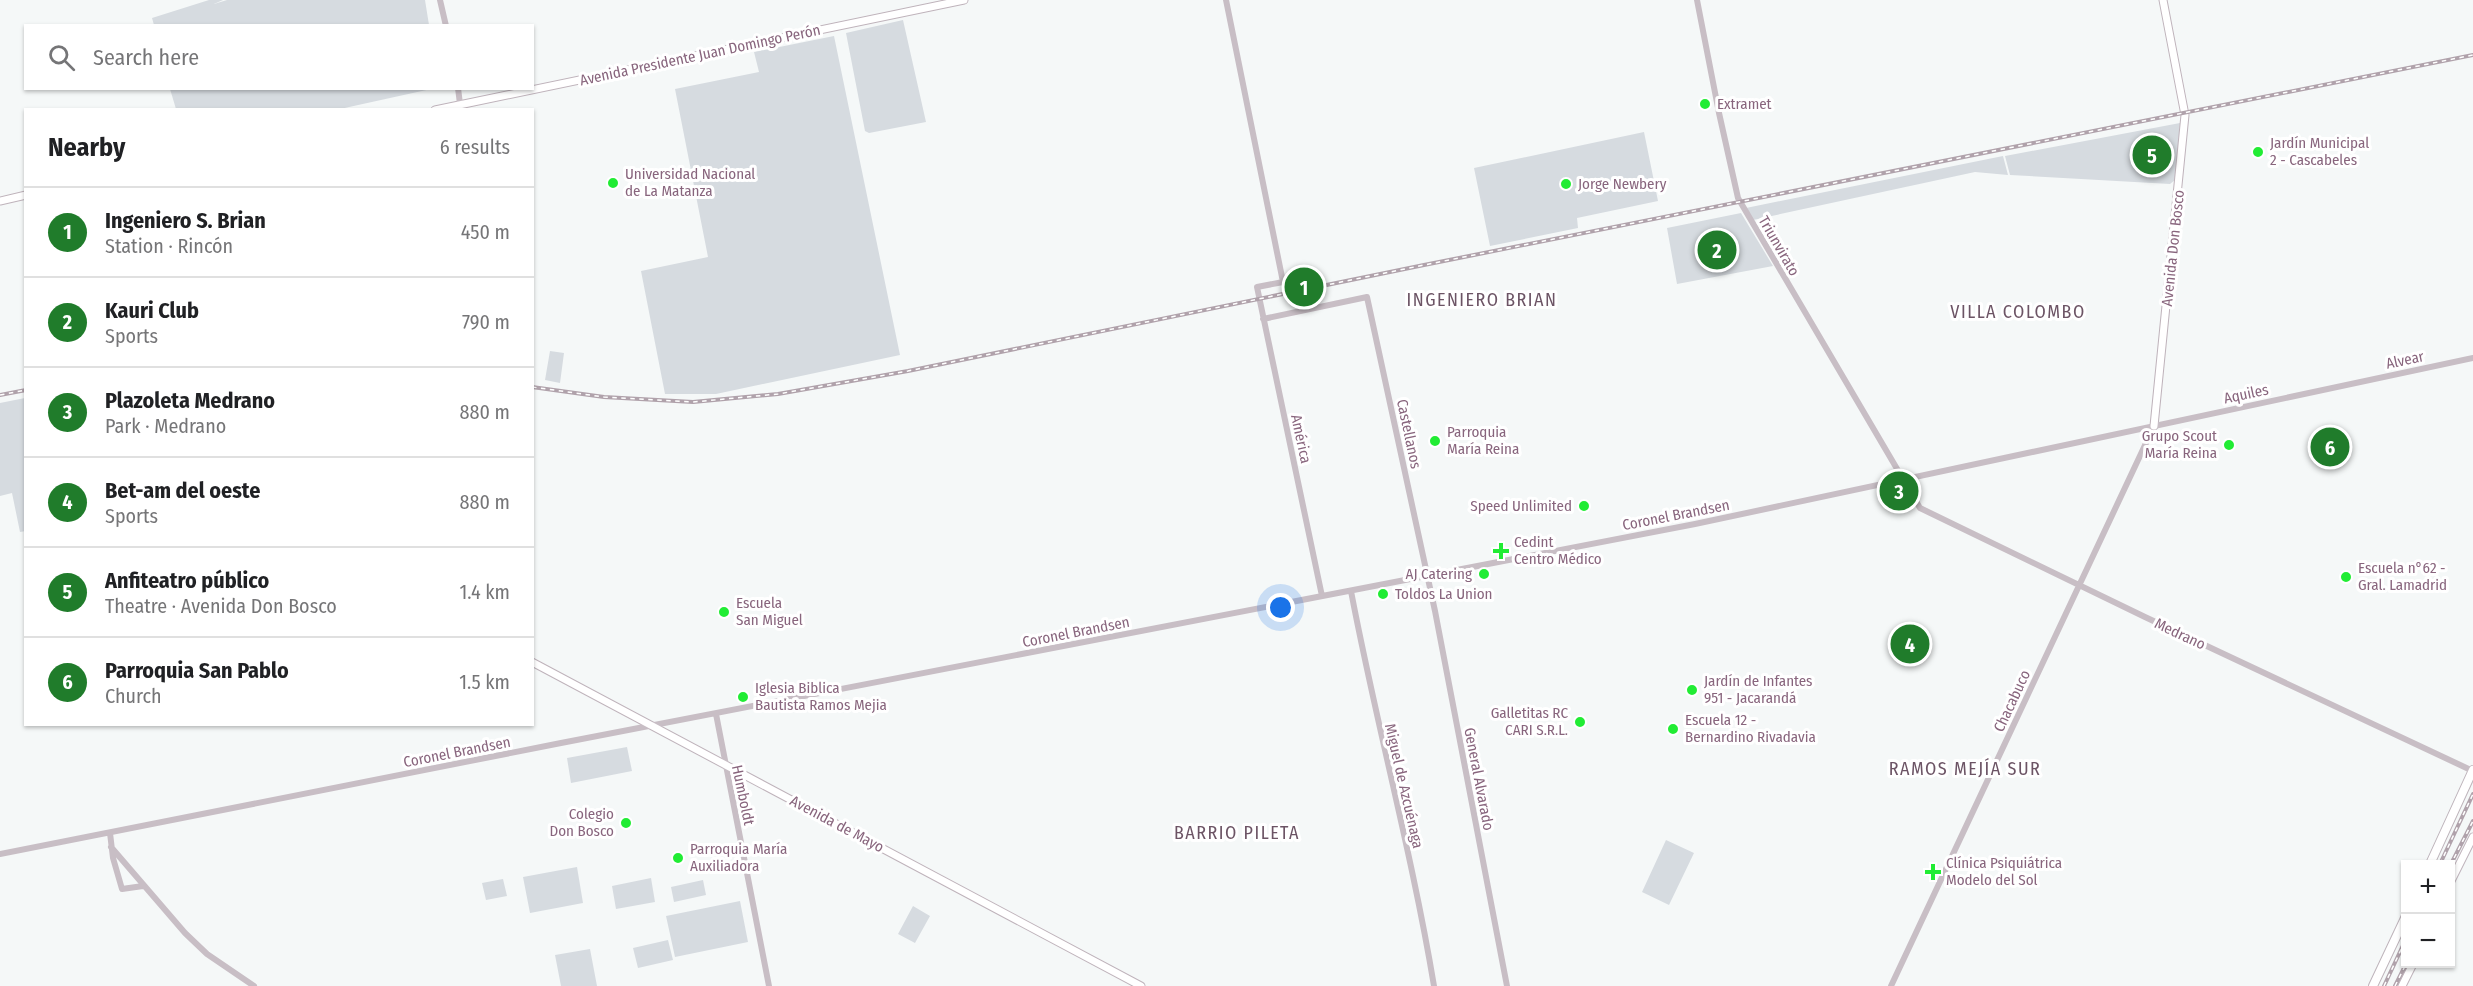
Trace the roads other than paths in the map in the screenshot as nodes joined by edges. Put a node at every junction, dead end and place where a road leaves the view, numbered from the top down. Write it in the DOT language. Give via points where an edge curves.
graph roads {
  1 [pos="440,0"];
  2 [pos="964,0"];
  3 [pos="1226,0"];
  4 [pos="1697,0"];
  5 [pos="2163,0"];
  6 [pos="446,24"];
  7 [pos="534,89"];
  8 [pos="458,90"];
  9 [pos="528,90"];
  10 [pos="460,104"];
  11 [pos="443,108"];
  12 [pos="24,195"];
  13 [pos="0,201"];
  14 [pos="1263,319"];
  15 [pos="2473,358"];
  16 [pos="2343,385"];
  17 [pos="2154,426"];
  18 [pos="1902,480"];
  19 [pos="1428,576"];
  20 [pos="2079,586"];
  21 [pos="1351,591"];
  22 [pos="1322,596"];
  23 [pos="534,663"];
  24 [pos="716,714"];
  25 [pos="653,726"];
  26 [pos="725,765"];
  27 [pos="2473,770"];
  28 [pos="110,833"];
  29 [pos="2473,837"];
  30 [pos="111,847"];
  31 [pos="0,854"];
  32 [pos="2432,860"];
  33 [pos="2455,875"];
  34 [pos="143,886"];
  35 [pos="2401,927"];
  36 [pos="2411,968"];
  37 [pos="254,986"];
  38 [pos="769,986"];
  39 [pos="1142,986"];
  40 [pos="1434,986"];
  41 [pos="1507,986"];
  42 [pos="1891,986"];
  43 [pos="2373,986"];
  44 [pos="2402,986"];
  1 -- 6 [label="street"];
  2 -- 7 [label="main road, Avenida Presidente Juan Domingo Perón"];
  3 -- 14 [label="street, América" via="1283,282 1257,287"];
  4 -- 18 [label="street, Triunvirato" via="1738,198"];
  5 -- 17 [label="main road, Avenida Don Bosco" via="2185,116"];
  8 -- 10 [label="street"];
  9 -- 10 [label="main road, Avenida Presidente Juan Domingo Perón"];
  10 -- 11 [label="main road, Avenida Presidente Juan Domingo Perón"];
  12 -- 13 [label="main road"];
  14 -- 19 [label="street, Castellanos" via="1366,297"];
  14 -- 22 [label="street, América"];
  15 -- 16 [label="street, Alvear"];
  16 -- 17 [label="street, Aquiles"];
  17 -- 18 [label="street, Coronel Brandsen"];
  17 -- 20 [label="street, Chacabuco"];
  18 -- 19 [label="street, Coronel Brandsen"];
  18 -- 20 [label="street, Medrano" via="1920,508"];
  19 -- 21 [label="street, Coronel Brandsen"];
  19 -- 41 [label="street, General Alvarado"];
  20 -- 27 [label="street, Medrano"];
  20 -- 42 [label="street, Chacabuco"];
  21 -- 22 [label="street, Coronel Brandsen"];
  21 -- 40 [label="street, Miguel de Azcuénaga"];
  22 -- 24 [label="street, Coronel Brandsen"];
  23 -- 25 [label="main road, Avenida de Mayo"];
  24 -- 25 [label="street, Coronel Brandsen"];
  24 -- 26 [label="street, Humboldt"];
  25 -- 26 [label="main road, Avenida de Mayo"];
  25 -- 28 [label="street, Coronel Brandsen"];
  26 -- 38 [label="street, Humboldt"];
  26 -- 39 [label="main road, Avenida de Mayo"];
  27 -- 32 [label="main road"];
  28 -- 30 [label="street"];
  28 -- 31 [label="street, Coronel Brandsen"];
  29 -- 33 [label="main road"];
  30 -- 34 [label="street"];
  30 -- 34 [label="street" via="122,889"];
  34 -- 37 [label="street" via="203,950"];
  35 -- 43 [label="main road"];
  36 -- 44 [label="main road"];
}
